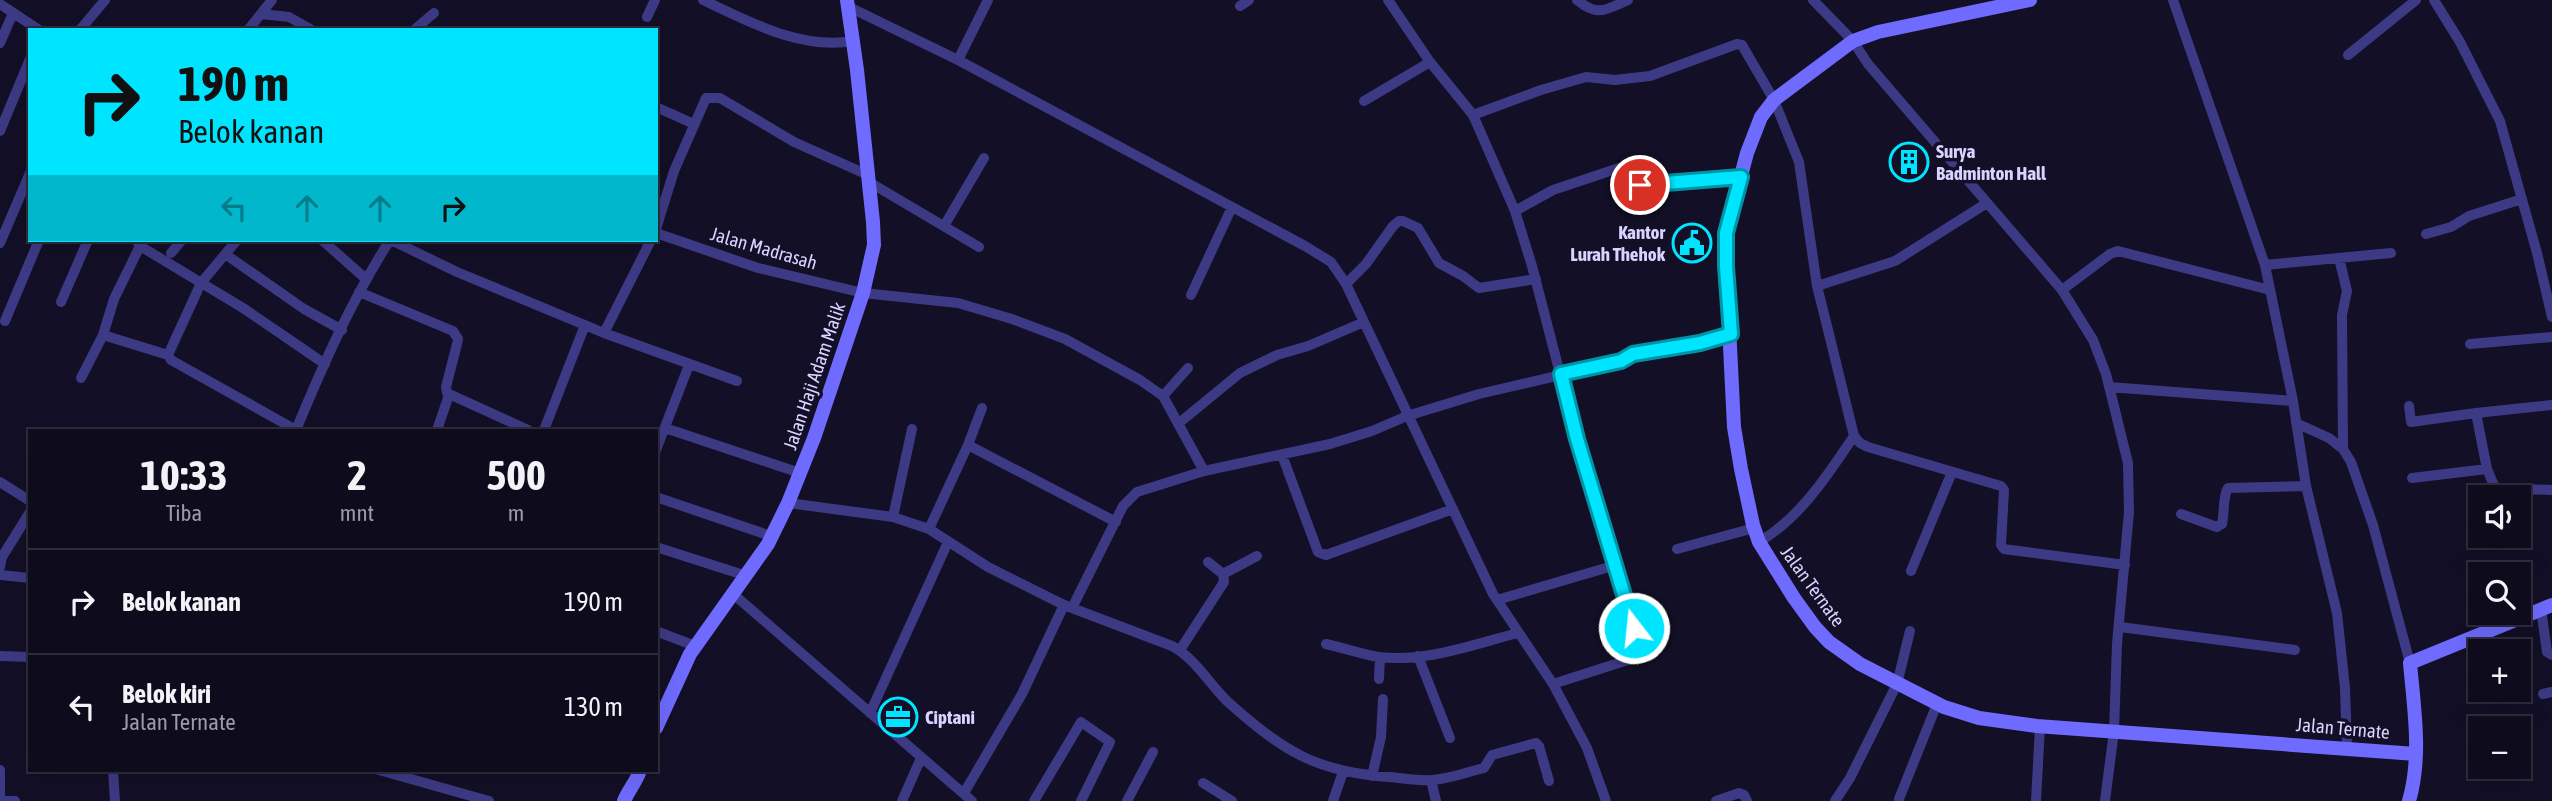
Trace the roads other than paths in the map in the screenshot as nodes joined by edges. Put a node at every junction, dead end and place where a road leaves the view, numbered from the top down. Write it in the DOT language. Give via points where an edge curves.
graph roads {
  1 [pos="105,0"];
  2 [pos="272,0"];
  3 [pos="655,0"];
  4 [pos="703,0"];
  5 [pos="988,0"];
  6 [pos="1388,0"];
  7 [pos="1577,0"];
  8 [pos="1628,0"];
  9 [pos="1812,0"];
  10 [pos="2030,0"];
  11 [pos="2172,0"];
  12 [pos="2416,0"];
  13 [pos="2434,0"];
  14 [pos="848,3"];
  15 [pos="2001,3"];
  16 [pos="0,4"];
  17 [pos="13,13"];
  18 [pos="261,13"];
  19 [pos="434,13"];
  20 [pos="647,17"];
  21 [pos="37,28"];
  22 [pos="82,28"];
  23 [pos="250,28"];
  24 [pos="308,28"];
  25 [pos="416,28"];
  26 [pos="853,41"];
  27 [pos="1853,41"];
  28 [pos="0,43"];
  29 [pos="2348,55"];
  30 [pos="958,60"];
  31 [pos="1430,62"];
  32 [pos="28,64"];
  33 [pos="1774,100"];
  34 [pos="1364,102"];
  35 [pos="658,108"];
  36 [pos="1473,115"];
  37 [pos="694,124"];
  38 [pos="0,131"];
  39 [pos="984,158"];
  40 [pos="1619,168"];
  41 [pos="1741,177"];
  42 [pos="28,178"];
  43 [pos="868,178"];
  44 [pos="1640,185"];
  45 [pos="2522,199"];
  46 [pos="1987,203"];
  47 [pos="1232,208"];
  48 [pos="1516,211"];
  49 [pos="658,224"];
  50 [pos="944,226"];
  51 [pos="658,232"];
  52 [pos="2426,234"];
  53 [pos="38,242"];
  54 [pos="87,242"];
  55 [pos="180,242"];
  56 [pos="235,242"];
  57 [pos="324,242"];
  58 [pos="390,242"];
  59 [pos="395,242"];
  60 [pos="650,242"];
  61 [pos="0,243"];
  62 [pos="138,243"];
  63 [pos="979,247"];
  64 [pos="171,253"];
  65 [pos="2391,253"];
  66 [pos="225,254"];
  67 [pos="2339,258"];
  68 [pos="2265,265"];
  69 [pos="366,279"];
  70 [pos="1536,279"];
  71 [pos="201,283"];
  72 [pos="1346,284"];
  73 [pos="1817,286"];
  74 [pos="2062,290"];
  75 [pos="2270,290"];
  76 [pos="359,292"];
  77 [pos="863,293"];
  78 [pos="1191,295"];
  79 [pos="61,302"];
  80 [pos="2552,317"];
  81 [pos="5,321"];
  82 [pos="1364,322"];
  83 [pos="585,325"];
  84 [pos="342,330"];
  85 [pos="604,333"];
  86 [pos="1731,334"];
  87 [pos="103,335"];
  88 [pos="2552,337"];
  89 [pos="2470,344"];
  90 [pos="168,355"];
  91 [pos="325,364"];
  92 [pos="689,365"];
  93 [pos="1188,368"];
  94 [pos="1561,374"];
  95 [pos="81,378"];
  96 [pos="737,381"];
  97 [pos="2109,387"];
  98 [pos="449,395"];
  99 [pos="1163,397"];
  100 [pos="2293,401"];
  101 [pos="2552,405"];
  102 [pos="2409,406"];
  103 [pos="982,408"];
  104 [pos="2476,413"];
  105 [pos="1406,416"];
  106 [pos="1179,423"];
  107 [pos="2295,423"];
  108 [pos="665,428"];
  109 [pos="294,429"];
  110 [pos="296,429"];
  111 [pos="437,429"];
  112 [pos="526,429"];
  113 [pos="544,429"];
  114 [pos="912,429"];
  115 [pos="1854,436"];
  116 [pos="658,445"];
  117 [pos="968,445"];
  118 [pos="2343,449"];
  119 [pos="1282,455"];
  120 [pos="2487,469"];
  121 [pos="1204,471"];
  122 [pos="1952,472"];
  123 [pos="800,473"];
  124 [pos="2412,478"];
  125 [pos="0,482"];
  126 [pos="2306,486"];
  127 [pos="2552,490"];
  128 [pos="658,498"];
  129 [pos="28,500"];
  130 [pos="788,503"];
  131 [pos="1452,509"];
  132 [pos="2180,514"];
  133 [pos="28,515"];
  134 [pos="893,517"];
  135 [pos="1116,522"];
  136 [pos="929,529"];
  137 [pos="1757,535"];
  138 [pos="772,537"];
  139 [pos="948,542"];
  140 [pos="658,548"];
  141 [pos="1677,548"];
  142 [pos="1257,556"];
  143 [pos="1208,562"];
  144 [pos="1616,565"];
  145 [pos="2126,565"];
  146 [pos="0,567"];
  147 [pos="1911,571"];
  148 [pos="1223,574"];
  149 [pos="0,575"];
  150 [pos="747,576"];
  151 [pos="28,578"];
  152 [pos="732,593"];
  153 [pos="1497,600"];
  154 [pos="1068,606"];
  155 [pos="2547,607"];
  156 [pos="2120,627"];
  157 [pos="1910,631"];
  158 [pos="658,632"];
  159 [pos="1518,633"];
  160 [pos="1326,643"];
  161 [pos="695,646"];
  162 [pos="1180,650"];
  163 [pos="2295,650"];
  164 [pos="2552,654"];
  165 [pos="0,656"];
  166 [pos="1418,656"];
  167 [pos="28,657"];
  168 [pos="1380,657"];
  169 [pos="2410,663"];
  170 [pos="1379,679"];
  171 [pos="1553,684"];
  172 [pos="1897,684"];
  173 [pos="1382,699"];
  174 [pos="1937,704"];
  175 [pos="870,713"];
  176 [pos="658,723"];
  177 [pos="2040,726"];
  178 [pos="2114,730"];
  179 [pos="1450,738"];
  180 [pos="2347,747"];
  181 [pos="1153,752"];
  182 [pos="2416,754"];
  183 [pos="921,758"];
  184 [pos="0,770"];
  185 [pos="113,772"];
  186 [pos="386,772"];
  187 [pos="1343,772"];
  188 [pos="639,774"];
  189 [pos="1372,776"];
  190 [pos="1431,780"];
  191 [pos="1549,781"];
  192 [pos="1203,783"];
  193 [pos="964,793"];
  194 [pos="1899,799"];
  195 [pos="0,801"];
  196 [pos="15,801"];
  197 [pos="115,801"];
  198 [pos="489,801"];
  199 [pos="624,801"];
  200 [pos="634,801"];
  201 [pos="902,801"];
  202 [pos="972,801"];
  203 [pos="1034,801"];
  204 [pos="1082,801"];
  205 [pos="1126,801"];
  206 [pos="1232,801"];
  207 [pos="1333,801"];
  208 [pos="1436,801"];
  209 [pos="1606,801"];
  210 [pos="1716,801"];
  211 [pos="1747,801"];
  212 [pos="1835,801"];
  213 [pos="2036,801"];
  214 [pos="2105,801"];
  215 [pos="2409,801"];
  1 -- 22 [label="street"];
  2 -- 18 [label="street"];
  3 -- 20 [label="street"];
  4 -- 26 [label="street" via="757,25 818,44"];
  5 -- 30 [label="street"];
  6 -- 31 [label="street"];
  7 -- 8 [label="street" via="1598,11"];
  9 -- 27 [label="street"];
  10 -- 15 [label="street, Jalan Ternate"];
  11 -- 68 [label="street"];
  12 -- 29 [label="street"];
  13 -- 45 [label="street" via="2500,121"];
  14 -- 26 [label="street, Jalan Haji Adam Malik"];
  14 -- 30 [label="street"];
  15 -- 27 [label="street, Jalan Ternate"];
  16 -- 17 [label="street"];
  17 -- 21 [label="street"];
  17 -- 28 [label="street"];
  18 -- 23 [label="street"];
  18 -- 24 [label="street" via="289,17"];
  19 -- 25 [label="street"];
  26 -- 43 [label="street, Jalan Haji Adam Malik"];
  27 -- 33 [label="street, Jalan Ternate"];
  27 -- 46 [label="street"];
  30 -- 47 [label="street"];
  31 -- 34 [label="street"];
  31 -- 36 [label="street"];
  32 -- 38 [label="street"];
  33 -- 36 [label="street" via="1745,48 1737,44 1650,76 1586,77"];
  33 -- 41 [label="street, Jalan Ternate" via="1752,136"];
  33 -- 73 [label="street" via="1799,162"];
  35 -- 37 [label="street"];
  36 -- 48 [label="street"];
  37 -- 43 [label="street" via="706,98 714,96"];
  37 -- 49 [label="street"];
  39 -- 50 [label="street"];
  40 -- 48 [label="street" via="1564,186"];
  41 -- 44 [label="street"];
  41 -- 86 [label="street, Jalan Ternate" via="1726,233"];
  42 -- 61 [label="street"];
  43 -- 50 [label="street"];
  43 -- 77 [label="street, Jalan Haji Adam Malik" via="874,245"];
  45 -- 52 [label="street"];
  45 -- 80 [label="street"];
  46 -- 73 [label="street" via="1895,261"];
  46 -- 74 [label="street"];
  47 -- 72 [label="street" via="1331,262"];
  47 -- 78 [label="street"];
  48 -- 70 [label="street"];
  50 -- 63 [label="street"];
  51 -- 77 [label="street, Jalan Madrasah" via="758,268"];
  53 -- 81 [label="street"];
  54 -- 79 [label="street"];
  55 -- 64 [label="street"];
  56 -- 66 [label="street"];
  57 -- 69 [label="street"];
  58 -- 69 [label="street"];
  59 -- 83 [label="street"];
  60 -- 85 [label="street"];
  62 -- 71 [label="street"];
  62 -- 87 [label="street"];
  65 -- 67 [label="street"];
  66 -- 71 [label="street"];
  66 -- 84 [label="street"];
  67 -- 68 [label="street"];
  67 -- 118 [label="street" via="2347,291 2342,315"];
  68 -- 75 [label="street"];
  69 -- 76 [label="street"];
  70 -- 72 [label="street" via="1474,286 1436,260 1418,228 1399,221"];
  70 -- 94 [label="street"];
  71 -- 90 [label="street"];
  71 -- 91 [label="street"];
  72 -- 82 [label="street"];
  73 -- 115 [label="street"];
  74 -- 75 [label="street" via="2118,251"];
  74 -- 97 [label="street" via="2093,340"];
  75 -- 100 [label="street"];
  76 -- 84 [label="street"];
  76 -- 98 [label="street" via="453,331 458,339 445,391"];
  77 -- 99 [label="street, Jalan Madrasah" via="958,303 1012,319 1065,339"];
  77 -- 123 [label="street, Jalan Haji Adam Malik"];
  82 -- 105 [label="street"];
  82 -- 106 [label="street" via="1240,373"];
  83 -- 85 [label="street"];
  83 -- 113 [label="street"];
  84 -- 91 [label="street"];
  85 -- 92 [label="street"];
  86 -- 94 [label="street"];
  86 -- 137 [label="street, Jalan Ternate" via="1734,427"];
  87 -- 90 [label="street"];
  87 -- 95 [label="street"];
  88 -- 89 [label="street"];
  90 -- 109 [label="street"];
  91 -- 110 [label="street"];
  92 -- 96 [label="street"];
  92 -- 108 [label="street"];
  93 -- 99 [label="street"];
  94 -- 105 [label="street"];
  94 -- 144 [label="street"];
  97 -- 100 [label="street"];
  97 -- 145 [label="street" via="2127,463"];
  98 -- 111 [label="street"];
  98 -- 112 [label="street"];
  99 -- 106 [label="street"];
  100 -- 107 [label="street"];
  101 -- 104 [label="street"];
  102 -- 104 [label="street" via="2411,422"];
  103 -- 117 [label="street"];
  104 -- 120 [label="street"];
  105 -- 119 [label="street" via="1372,431"];
  105 -- 131 [label="street"];
  106 -- 121 [label="street"];
  107 -- 118 [label="street"];
  107 -- 126 [label="street"];
  108 -- 116 [label="street"];
  108 -- 123 [label="street"];
  114 -- 134 [label="street"];
  115 -- 122 [label="street" via="1868,447"];
  115 -- 137 [label="street" via="1793,517 1781,528"];
  117 -- 135 [label="street"];
  117 -- 136 [label="street"];
  118 -- 169 [label="street" via="2373,524"];
  119 -- 121 [label="street"];
  119 -- 131 [label="street" via="1321,554"];
  120 -- 124 [label="street"];
  120 -- 127 [label="street" via="2496,488"];
  121 -- 135 [label="street" via="1137,492"];
  122 -- 145 [label="street" via="2003,487 2004,550"];
  122 -- 147 [label="street"];
  123 -- 130 [label="street, Jalan Haji Adam Malik"];
  125 -- 129 [label="street"];
  126 -- 132 [label="street" via="2228,488 2222,524 2217,527"];
  126 -- 180 [label="street" via="2337,613"];
  128 -- 138 [label="street"];
  130 -- 134 [label="street"];
  130 -- 138 [label="street, Jalan Haji Adam Malik"];
  131 -- 153 [label="street"];
  133 -- 146 [label="street"];
  134 -- 136 [label="street"];
  135 -- 154 [label="street"];
  136 -- 139 [label="street"];
  137 -- 141 [label="street"];
  137 -- 172 [label="street, Jalan Ternate" via="1829,642"];
  138 -- 150 [label="street, Jalan Haji Adam Malik"];
  139 -- 154 [label="street"];
  139 -- 175 [label="street"];
  140 -- 150 [label="street"];
  142 -- 148 [label="street"];
  143 -- 148 [label="street"];
  144 -- 153 [label="street"];
  144 -- 171 [label="street" via="1639,653"];
  145 -- 156 [label="street"];
  148 -- 162 [label="street" via="1221,590"];
  149 -- 151 [label="street"];
  150 -- 152 [label="street, Jalan Haji Adam Malik"];
  152 -- 161 [label="street, Jalan Haji Adam Malik"];
  152 -- 175 [label="street"];
  153 -- 159 [label="street"];
  154 -- 162 [label="street"];
  154 -- 193 [label="street"];
  155 -- 164 [label="street" via="2547,652"];
  155 -- 169 [label="street"];
  156 -- 163 [label="street"];
  156 -- 178 [label="street"];
  157 -- 172 [label="street"];
  158 -- 161 [label="street"];
  159 -- 166 [label="street"];
  159 -- 171 [label="street"];
  160 -- 168 [label="street"];
  161 -- 176 [label="street, Jalan Haji Adam Malik"];
  162 -- 187 [label="street" via="1250,721 1312,762"];
  165 -- 167 [label="street"];
  166 -- 168 [label="street"];
  166 -- 179 [label="street"];
  168 -- 170 [label="street"];
  169 -- 182 [label="street"];
  171 -- 209 [label="street" via="1587,748"];
  172 -- 174 [label="street, Jalan Ternate"];
  172 -- 212 [label="street"];
  173 -- 189 [label="street" via="1381,737"];
  174 -- 177 [label="street, Jalan Ternate" via="1979,718"];
  174 -- 194 [label="street"];
  175 -- 183 [label="street"];
  177 -- 178 [label="street, Jalan Ternate"];
  177 -- 213 [label="street"];
  178 -- 180 [label="street, Jalan Ternate"];
  178 -- 214 [label="street"];
  180 -- 182 [label="street, Jalan Ternate"];
  181 -- 205 [label="street"];
  182 -- 215 [label="street"];
  183 -- 193 [label="street"];
  183 -- 201 [label="street"];
  184 -- 195 [label="street"];
  185 -- 197 [label="street"];
  186 -- 198 [label="street"];
  187 -- 189 [label="street"];
  187 -- 207 [label="street"];
  188 -- 199 [label="street"];
  188 -- 200 [label="street"];
  189 -- 190 [label="street"];
  190 -- 191 [label="street" via="1484,768 1492,755 1535,743"];
  190 -- 208 [label="street"];
  192 -- 206 [label="street"];
  193 -- 202 [label="street"];
  195 -- 196 [label="street"];
  203 -- 204 [label="street" via="1081,722 1110,742"];
  210 -- 211 [label="street" via="1739,793"];
}
